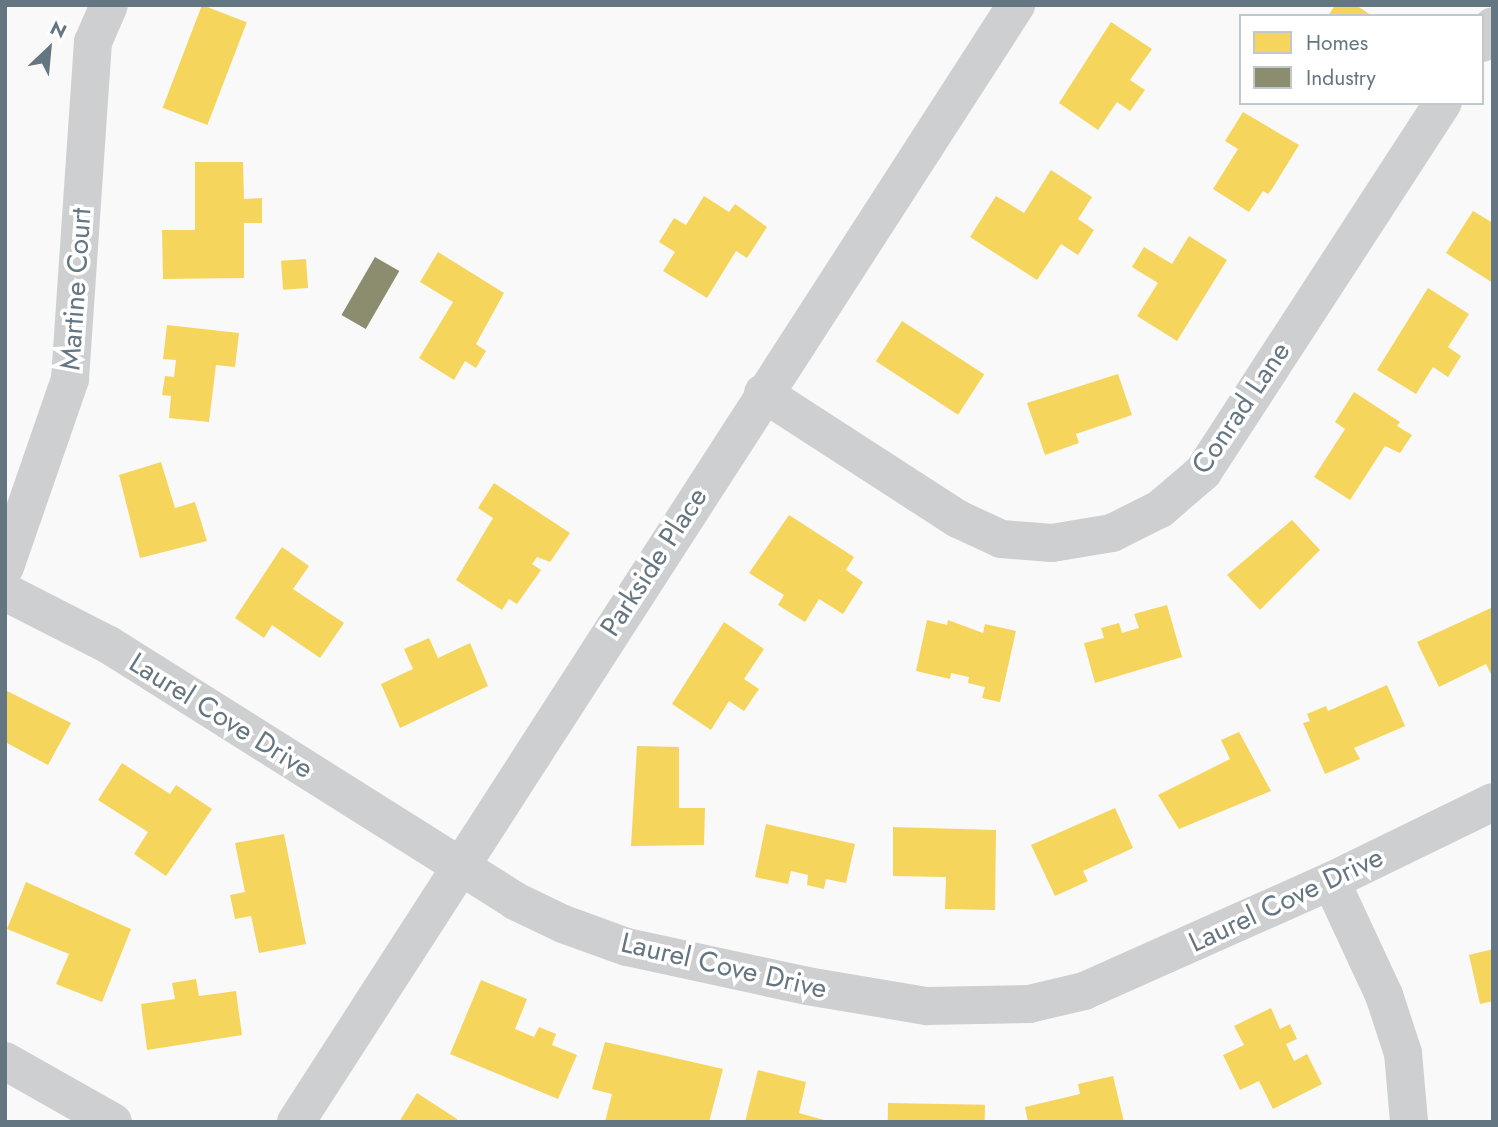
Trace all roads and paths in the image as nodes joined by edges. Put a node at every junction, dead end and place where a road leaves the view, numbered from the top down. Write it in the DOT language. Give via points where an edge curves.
graph roads {
  1 [pos="109,5"];
  2 [pos="1016,5"];
  3 [pos="1442,105"];
  4 [pos="763,393"];
  5 [pos="5,567"];
  6 [pos="5,592"];
  7 [pos="1493,802"];
  8 [pos="457,865"];
  9 [pos="1331,881"];
  10 [pos="5,1061"];
  11 [pos="113,1122"];
  12 [pos="296,1122"];
  13 [pos="1409,1122"];
  1 -- 5 [label="street, Martine Court" via="93,42 71,379"];
  2 -- 4 [label="street, Parkside Place"];
  3 -- 4 [label="street, Conrad Lane" via="1203,472 1160,509 1112,533 1052,543 1001,539 958,519"];
  4 -- 8 [label="street, Parkside Place"];
  6 -- 8 [label="street, Laurel Cove Drive" via="109,645"];
  7 -- 9 [label="street, Laurel Cove Drive"];
  8 -- 9 [label="street, Laurel Cove Drive" via="515,901 627,947 807,986 927,1006 984,1008 1029,1004 1084,991"];
  8 -- 12 [label="street, Parkside Place"];
  9 -- 13 [label="street" via="1388,1007 1403,1054"];
  10 -- 11 [label="street"];
}
